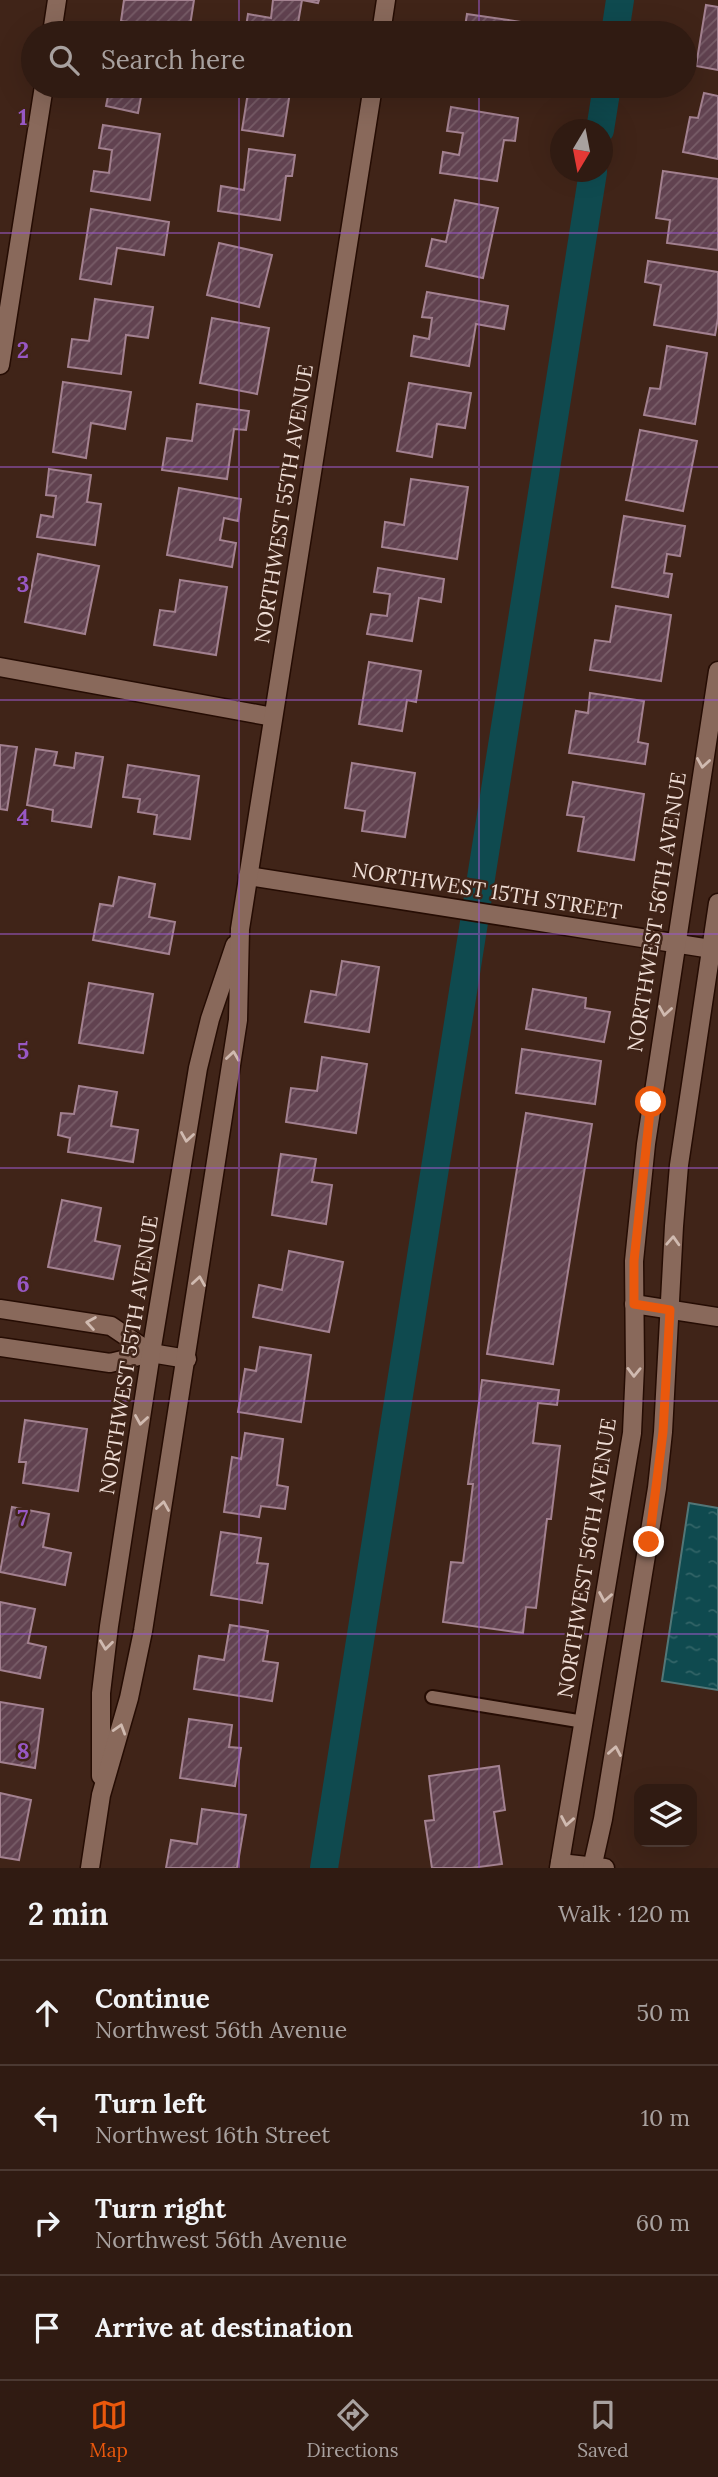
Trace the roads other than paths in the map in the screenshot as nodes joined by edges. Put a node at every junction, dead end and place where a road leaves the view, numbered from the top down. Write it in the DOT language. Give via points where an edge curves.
graph roads {
  1 [pos="57,0"];
  2 [pos="386,0"];
  3 [pos="54,21"];
  4 [pos="383,21"];
  5 [pos="42,98"];
  6 [pos="371,98"];
  7 [pos="0,365"];
  8 [pos="0,667"];
  9 [pos="718,671"];
  10 [pos="273,717"];
  11 [pos="248,876"];
  12 [pos="718,904"];
  13 [pos="240,929"];
  14 [pos="675,943"];
  15 [pos="715,950"];
  16 [pos="634,1304"];
  17 [pos="0,1309"];
  18 [pos="670,1310"];
  19 [pos="718,1317"];
  20 [pos="0,1347"];
  21 [pos="151,1353"];
  22 [pos="187,1359"];
  23 [pos="432,1697"];
  24 [pos="584,1722"];
  25 [pos="101,1795"];
  26 [pos="559,1865"];
  27 [pos="597,1867"];
  28 [pos="90,1868"];
  1 -- 3 [label="street"];
  2 -- 4 [label="street"];
  5 -- 7 [label="street"];
  6 -- 10 [label="street, NORTHWEST 55TH AVENUE"];
  8 -- 10 [label="street"];
  9 -- 14 [label="street, NORTHWEST 56TH AVENUE, one-way"];
  10 -- 11 [label="street, NORTHWEST 55TH AVENUE"];
  11 -- 13 [label="street, NORTHWEST 55TH AVENUE"];
  11 -- 14 [label="street, NORTHWEST 15TH STREET"];
  12 -- 15 [label="street"];
  13 -- 21 [label="street, NORTHWEST 55TH AVENUE, one-way" via="198,1068"];
  22 -- 13 [label="street, NORTHWEST 55TH AVENUE, one-way" via="238,1020"];
  14 -- 15 [label="street, NORTHWEST 15TH STREET"];
  14 -- 16 [label="street, NORTHWEST 56TH AVENUE, one-way" via="646,1144"];
  18 -- 15 [label="street, one-way" via="679,1165"];
  16 -- 18 [label="street"];
  16 -- 24 [label="street, NORTHWEST 56TH AVENUE, one-way" via="632,1433"];
  21 -- 17 [label="street, one-way" via="111,1326"];
  18 -- 19 [label="street"];
  27 -- 18 [label="street, one-way" via="657,1488"];
  20 -- 21 [label="street" via="110,1363"];
  21 -- 22 [label="street"];
  21 -- 25 [label="street, NORTHWEST 55TH AVENUE, one-way" via="104,1666"];
  25 -- 22 [label="street, NORTHWEST 55TH AVENUE, one-way" via="130,1698"];
  23 -- 24 [label="lane"];
  24 -- 26 [label="street, NORTHWEST 56TH AVENUE, one-way"];
  25 -- 28 [label="street, NORTHWEST 55TH AVENUE"];
  26 -- 27 [label="street"];
}
